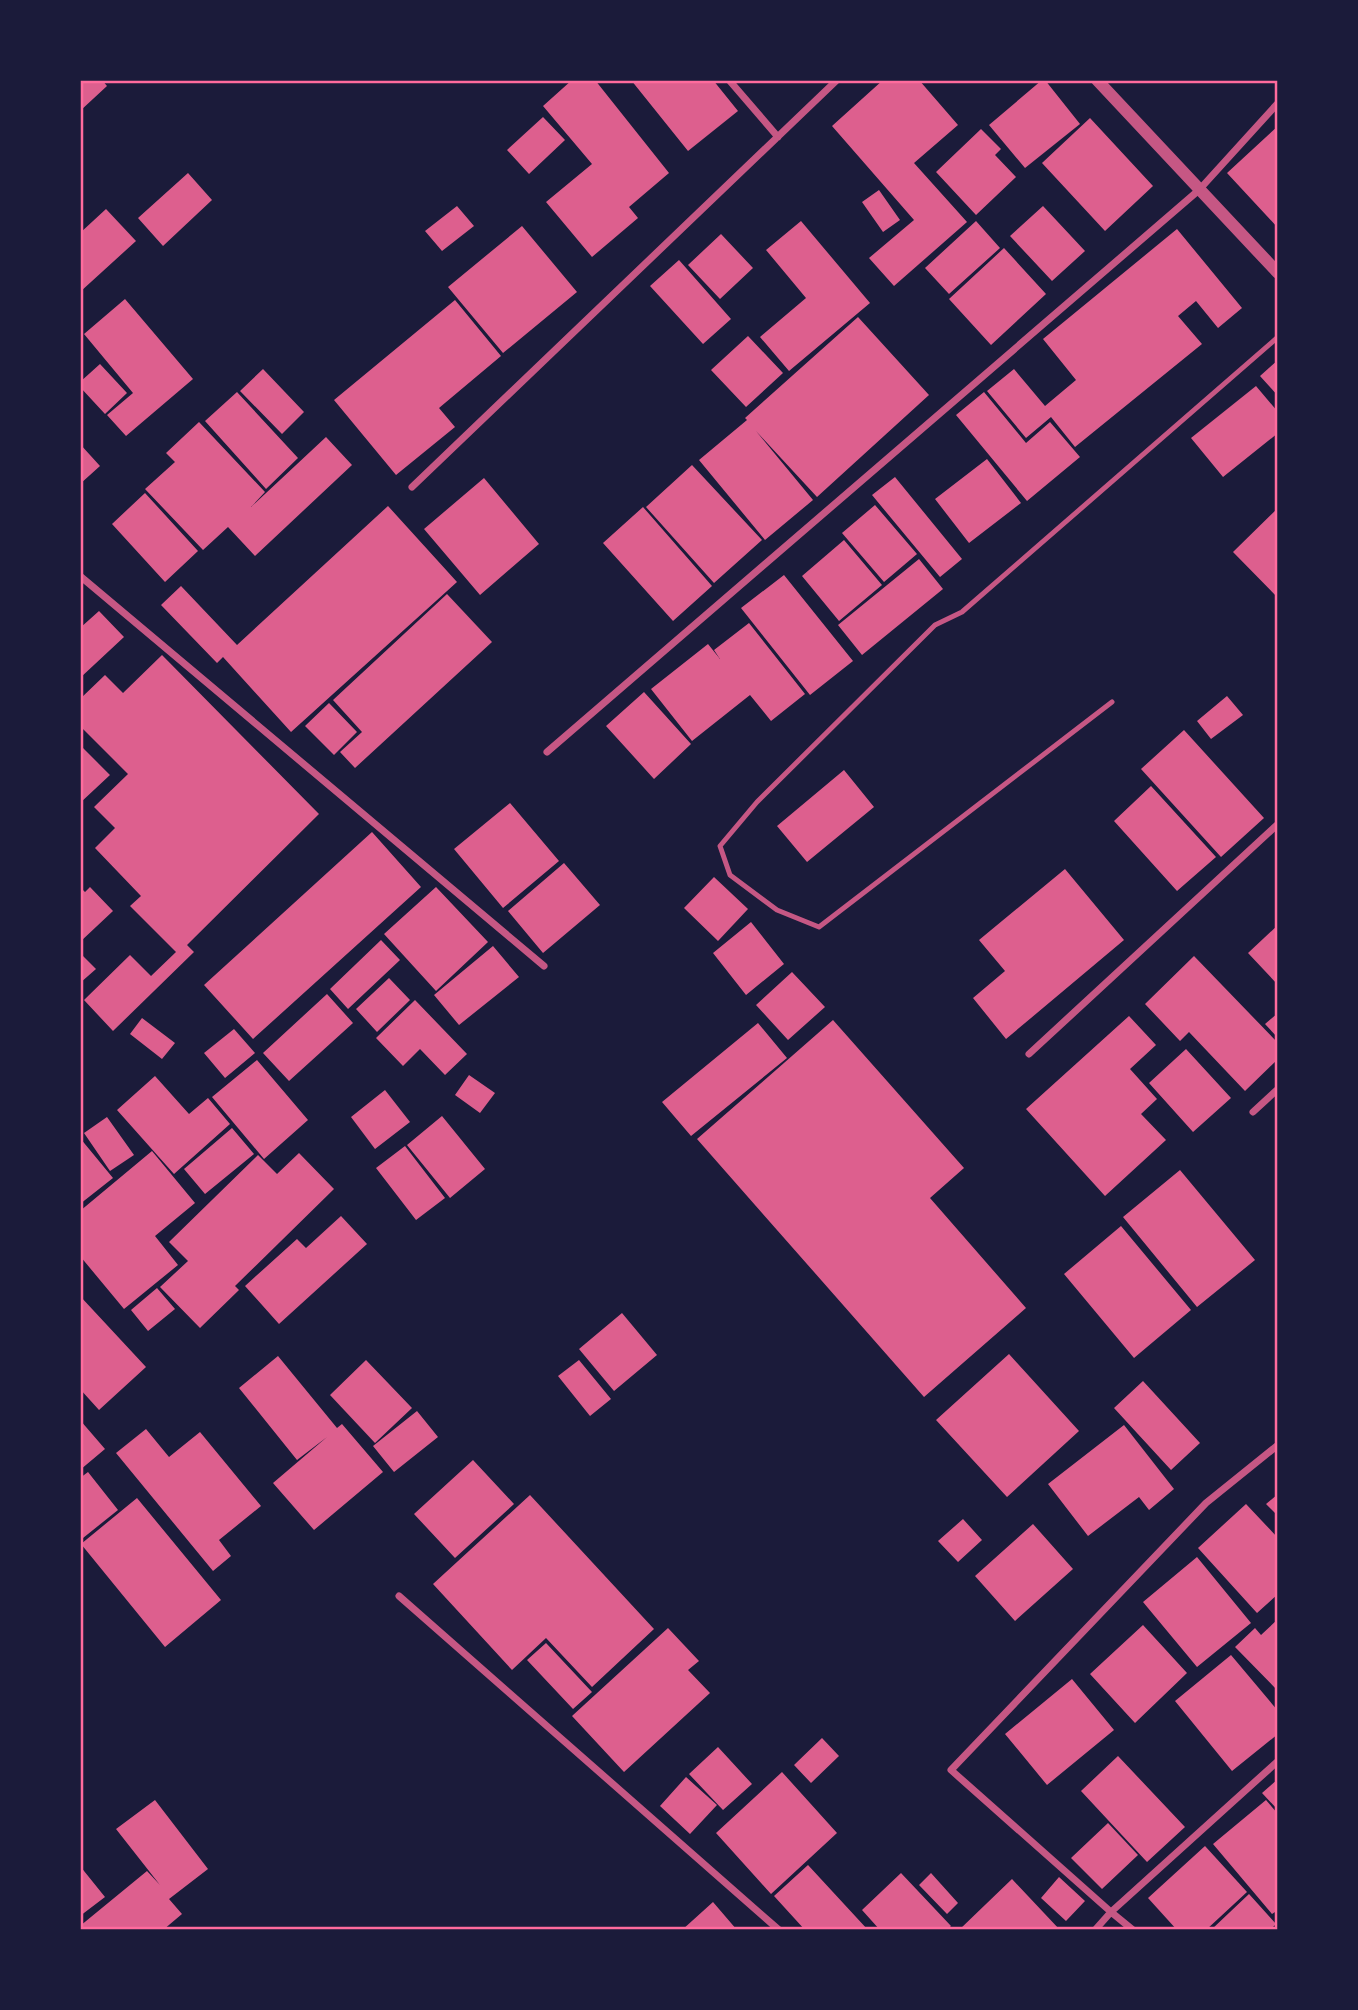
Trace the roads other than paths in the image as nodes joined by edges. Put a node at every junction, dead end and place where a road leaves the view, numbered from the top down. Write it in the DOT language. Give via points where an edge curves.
graph roads {
  1 [pos="729,80"];
  2 [pos="836,80"];
  3 [pos="1097,80"];
  4 [pos="1278,103"];
  5 [pos="778,137"];
  6 [pos="1199,190"];
  7 [pos="1278,273"];
  8 [pos="1278,337"];
  9 [pos="412,487"];
  10 [pos="80,576"];
  11 [pos="1112,702"];
  12 [pos="547,752"];
  13 [pos="1278,824"];
  14 [pos="544,966"];
  15 [pos="1029,1054"];
  16 [pos="1278,1089"];
  17 [pos="1253,1112"];
  18 [pos="1278,1445"];
  19 [pos="400,1596"];
  20 [pos="1278,1761"];
  21 [pos="1111,1912"];
  22 [pos="779,1930"];
  23 [pos="1095,1930"];
  24 [pos="1133,1930"];
  1 -- 5 [label="street"];
  2 -- 5 [label="street"];
  3 -- 6 [label="street"];
  4 -- 6 [label="street"];
  5 -- 9 [label="street"];
  6 -- 7 [label="street"];
  6 -- 12 [label="street"];
  8 -- 11 [label="lane" via="962,612 935,625 757,802 720,846 730,875 777,910 819,927"];
  10 -- 14 [label="street"];
  13 -- 15 [label="street"];
  16 -- 17 [label="street"];
  18 -- 21 [label="street" via="1206,1503 951,1770"];
  19 -- 22 [label="street"];
  20 -- 21 [label="street"];
  21 -- 23 [label="street"];
  21 -- 24 [label="street"];
}
